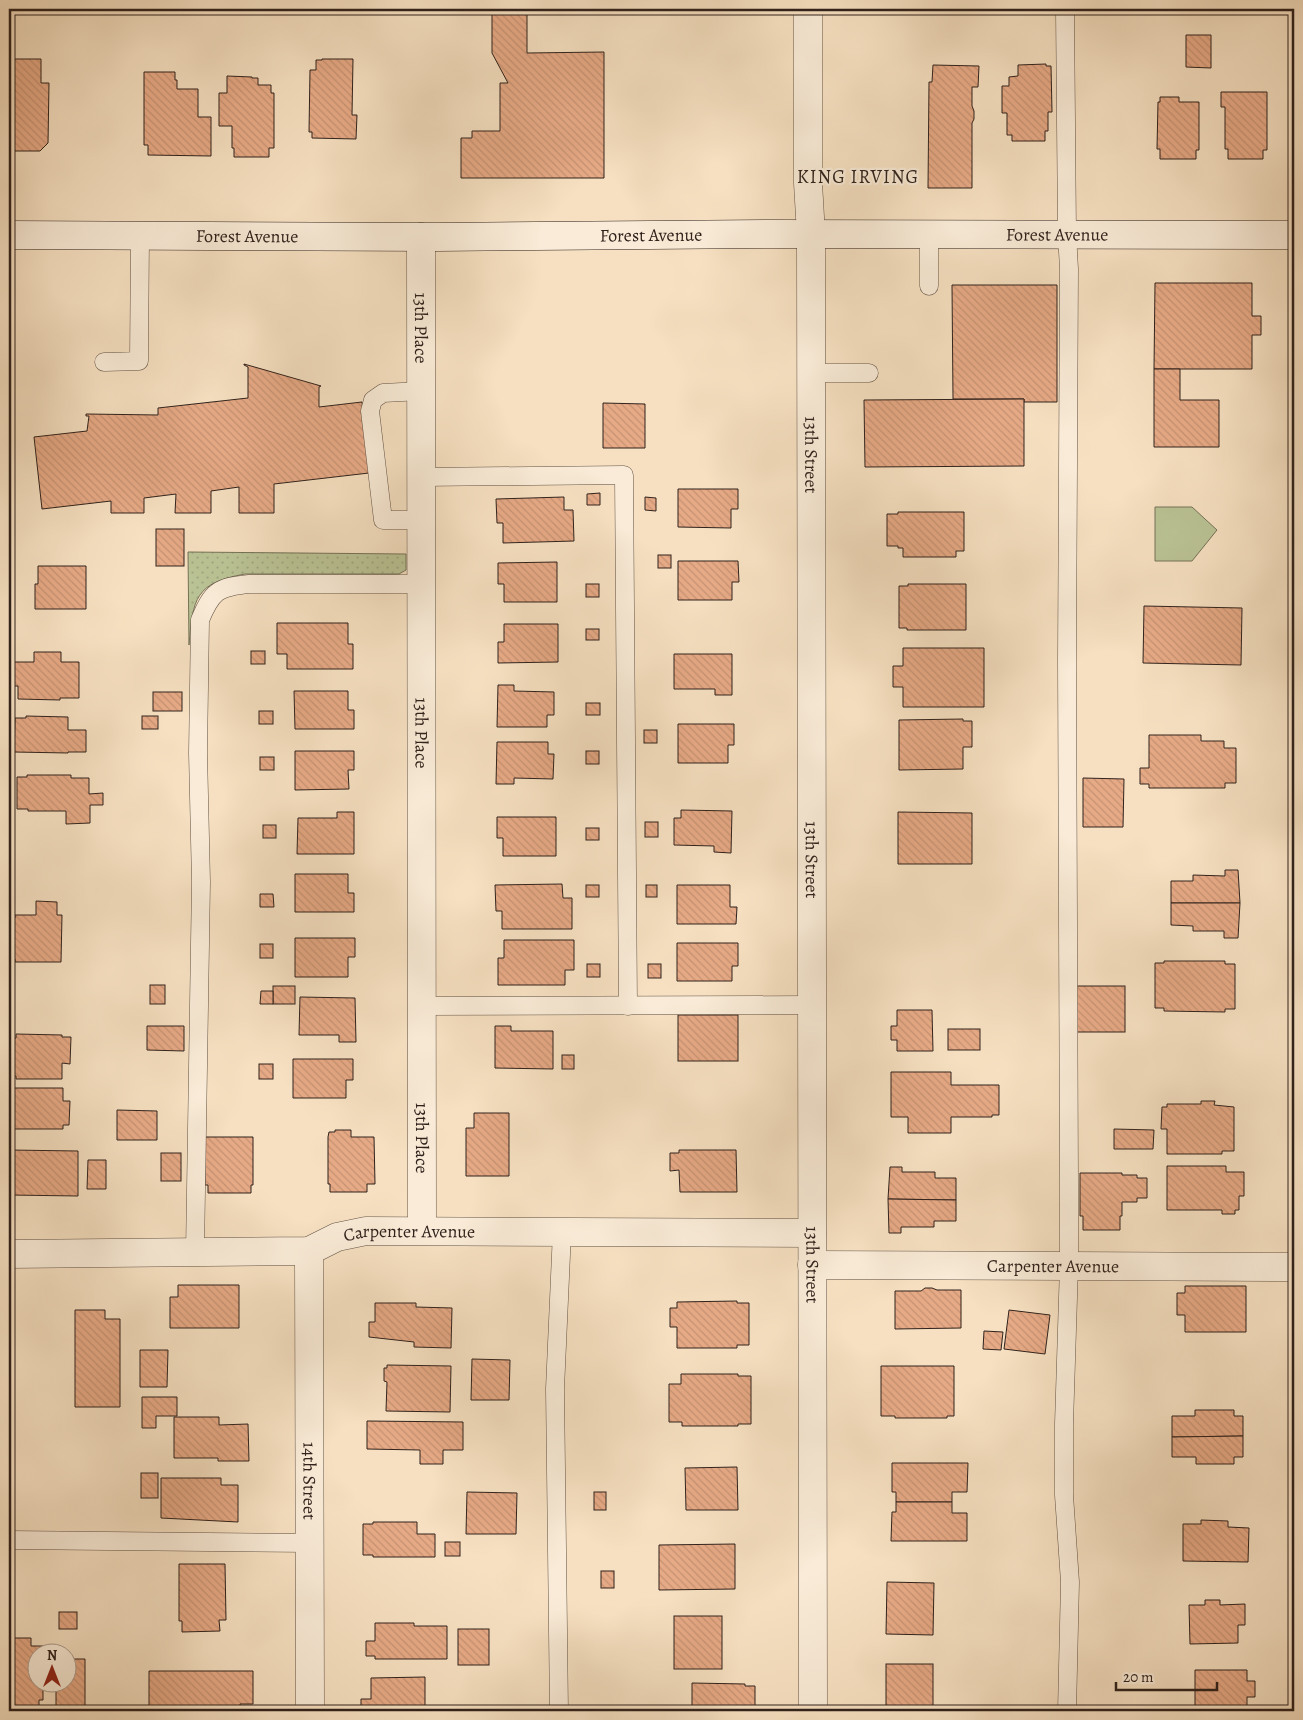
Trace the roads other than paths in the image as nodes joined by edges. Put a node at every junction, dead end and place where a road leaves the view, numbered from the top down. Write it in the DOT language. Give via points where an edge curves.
graph roads {
  1 [pos="808,9"];
  2 [pos="1065,9"];
  3 [pos="812,234"];
  4 [pos="929,234"];
  5 [pos="1067,234"];
  6 [pos="9,235"];
  7 [pos="1294,235"];
  8 [pos="140,236"];
  9 [pos="421,237"];
  10 [pos="929,286"];
  11 [pos="104,362"];
  12 [pos="812,373"];
  13 [pos="869,373"];
  14 [pos="421,391"];
  15 [pos="421,477"];
  16 [pos="421,520"];
  17 [pos="421,584"];
  18 [pos="812,1005"];
  19 [pos="422,1006"];
  20 [pos="628,1006"];
  21 [pos="422,1230"];
  22 [pos="562,1232"];
  23 [pos="812,1233"];
  24 [pos="309,1251"];
  25 [pos="195,1252"];
  26 [pos="9,1254"];
  27 [pos="812,1265"];
  28 [pos="1069,1266"];
  29 [pos="1294,1267"];
  30 [pos="9,1540"];
  31 [pos="310,1543"];
  32 [pos="310,1711"];
  33 [pos="559,1711"];
  34 [pos="812,1711"];
  35 [pos="1067,1711"];
  1 -- 3 [label="street, 13th Street" via="808,183"];
  2 -- 5 [label="lane"];
  3 -- 4 [label="street, Forest Avenue"];
  3 -- 9 [label="street, Forest Avenue"];
  3 -- 12 [label="street, 13th Street"];
  4 -- 5 [label="street, Forest Avenue"];
  4 -- 10 [label="lane"];
  5 -- 7 [label="street, Forest Avenue"];
  5 -- 28 [label="lane"];
  6 -- 8 [label="street, Forest Avenue"];
  8 -- 9 [label="street, Forest Avenue"];
  8 -- 11 [label="lane" via="139,362"];
  9 -- 14 [label="street, 13th Place"];
  12 -- 13 [label="lane"];
  12 -- 18 [label="street, 13th Street"];
  14 -- 15 [label="street, 13th Place"];
  14 -- 16 [label="lane" via="383,393 373,400 370,411 383,520"];
  15 -- 16 [label="street, 13th Place"];
  15 -- 20 [label="lane" via="624,475"];
  16 -- 17 [label="street, 13th Place"];
  17 -- 19 [label="street, 13th Place"];
  17 -- 25 [label="lane" via="229,586 214,594 200,620 198,753 201,882"];
  18 -- 20 [label="lane"];
  18 -- 23 [label="street, 13th Street"];
  19 -- 20 [label="lane"];
  19 -- 21 [label="street, 13th Place"];
  21 -- 22 [label="street, Carpenter Avenue"];
  21 -- 24 [label="street, Carpenter Avenue" via="366,1231 337,1237"];
  22 -- 23 [label="street, Carpenter Avenue"];
  22 -- 33 [label="lane" via="555,1389"];
  23 -- 27 [label="street, 13th Street"];
  24 -- 25 [label="street, Carpenter Avenue"];
  24 -- 31 [label="street, 14th Street"];
  25 -- 26 [label="street, Carpenter Avenue"];
  27 -- 28 [label="street, Carpenter Avenue"];
  27 -- 34 [label="street, 13th Street"];
  28 -- 29 [label="street, Carpenter Avenue"];
  28 -- 35 [label="lane" via="1064,1424 1064,1495 1070,1582"];
  30 -- 31 [label="lane"];
  31 -- 32 [label="street, 14th Street"];
}
